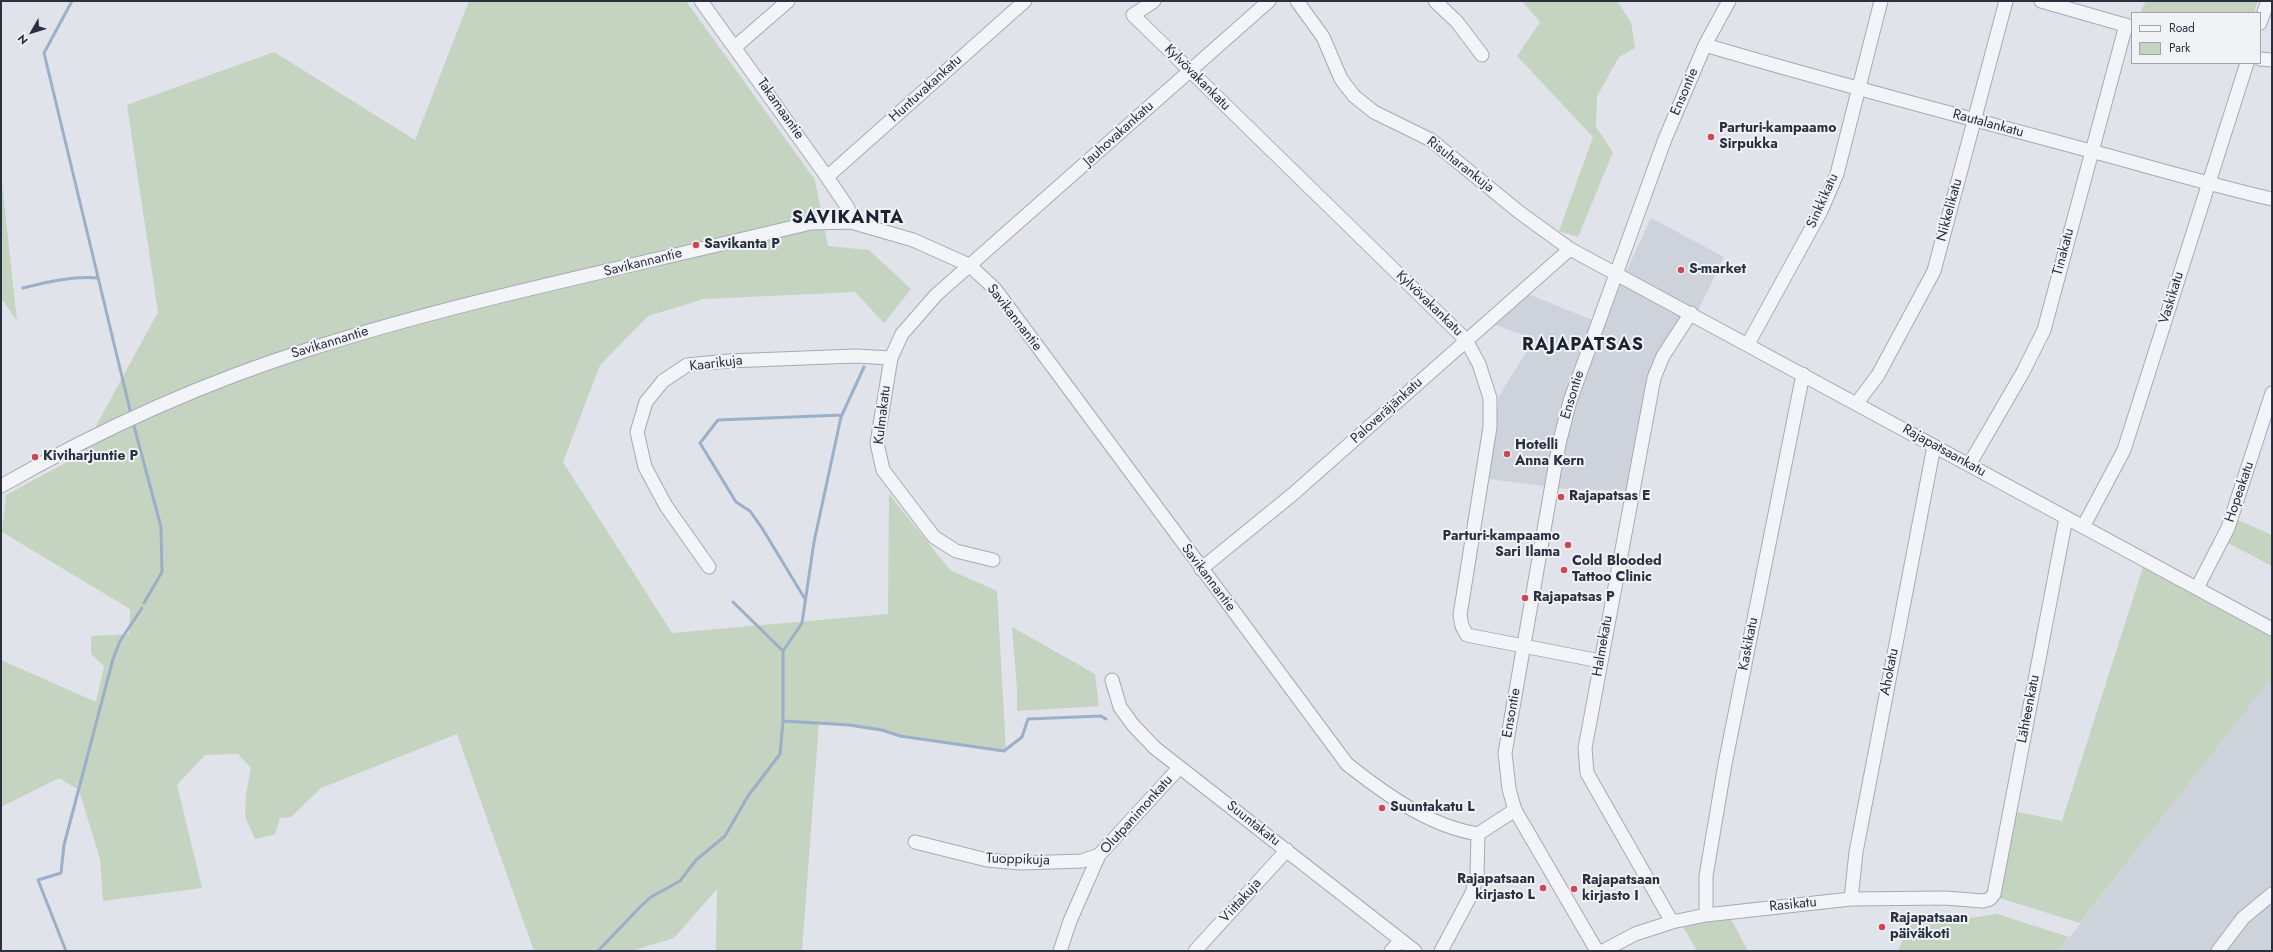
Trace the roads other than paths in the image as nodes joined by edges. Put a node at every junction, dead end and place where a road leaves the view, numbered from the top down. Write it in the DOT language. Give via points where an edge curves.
graph roads {
  1 [pos="701,1"];
  2 [pos="788,1"];
  3 [pos="1025,1"];
  4 [pos="1154,1"];
  5 [pos="1269,1"];
  6 [pos="1297,1"];
  7 [pos="1435,1"];
  8 [pos="1729,1"];
  9 [pos="1881,1"];
  10 [pos="2006,1"];
  11 [pos="2041,1"];
  12 [pos="2268,1"];
  13 [pos="2261,20"];
  14 [pos="2129,26"];
  15 [pos="1705,45"];
  16 [pos="735,47"];
  17 [pos="1482,55"];
  18 [pos="2261,59"];
  19 [pos="2272,60"];
  20 [pos="2246,64"];
  21 [pos="1189,71"];
  22 [pos="1860,89"];
  23 [pos="1975,121"];
  24 [pos="2091,151"];
  25 [pos="827,177"];
  26 [pos="2208,185"];
  27 [pos="2272,199"];
  28 [pos="851,222"];
  29 [pos="1570,249"];
  30 [pos="969,266"];
  31 [pos="1616,272"];
  32 [pos="1691,313"];
  33 [pos="1466,340"];
  34 [pos="1748,344"];
  35 [pos="891,358"];
  36 [pos="1803,374"];
  37 [pos="2272,393"];
  38 [pos="1857,403"];
  39 [pos="1934,446"];
  40 [pos="1969,465"];
  41 [pos="1,486"];
  42 [pos="2066,518"];
  43 [pos="2082,527"];
  44 [pos="993,560"];
  45 [pos="709,567"];
  46 [pos="1201,569"];
  47 [pos="2197,588"];
  48 [pos="2272,629"];
  49 [pos="1525,645"];
  50 [pos="1600,661"];
  51 [pos="1112,680"];
  52 [pos="1179,768"];
  53 [pos="1515,810"];
  54 [pos="1478,834"];
  55 [pos="915,842"];
  56 [pos="1287,850"];
  57 [pos="1099,855"];
  58 [pos="2272,894"];
  59 [pos="1852,899"];
  60 [pos="1990,899"];
  61 [pos="1706,915"];
  62 [pos="1672,922"];
  63 [pos="1400,940"];
  64 [pos="1060,951"];
  65 [pos="1195,951"];
  66 [pos="1390,951"];
  67 [pos="1415,951"];
  68 [pos="1441,951"];
  69 [pos="1597,951"];
  70 [pos="1604,951"];
  71 [pos="2218,951"];
  1 -- 16 [label="street, Takamaantie"];
  2 -- 16 [label="street"];
  3 -- 25 [label="street, Huntuvakankatu"];
  4 -- 21 [label="street, Kylvövakankatu" via="1134,15"];
  5 -- 21 [label="street, Jauhovakankatu"];
  6 -- 29 [label="street, Risuharankuja" via="1323,37 1341,79 1354,96 1374,112 1431,140 1519,212"];
  7 -- 17 [label="street" via="1457,22"];
  8 -- 15 [label="street, Ensontie"];
  9 -- 22 [label="street, Sinkkikatu"];
  10 -- 23 [label="street, Nikkelikatu"];
  11 -- 14 [label="street"];
  12 -- 13 [label="street"];
  14 -- 24 [label="street, Tinakatu"];
  15 -- 22 [label="street, Rautalankatu"];
  15 -- 31 [label="street, Ensontie" via="1665,139"];
  16 -- 25 [label="street, Takamaantie"];
  18 -- 19 [label="street"];
  20 -- 26 [label="street, Vaskikatu"];
  21 -- 30 [label="street, Jauhovakankatu"];
  21 -- 33 [label="street, Kylvövakankatu"];
  22 -- 23 [label="street, Rautalankatu"];
  22 -- 34 [label="street, Sinkkikatu" via="1837,174 1821,211"];
  23 -- 24 [label="street, Rautalankatu"];
  23 -- 38 [label="street, Nikkelikatu" via="1934,271 1878,375"];
  24 -- 26 [label="street, Rautalankatu"];
  24 -- 40 [label="street, Tinakatu" via="2044,330 2016,385"];
  25 -- 28 [label="street, Takamaantie" via="848,208"];
  26 -- 27 [label="street, Rautalankatu"];
  26 -- 43 [label="street, Vaskikatu" via="2124,450"];
  28 -- 30 [label="street, Savikannantie" via="913,240"];
  28 -- 41 [label="street, Savikannantie" via="811,223 388,326 308,349 158,406 57,454"];
  29 -- 31 [label="street, Risuharankuja"];
  29 -- 33 [label="street, Paloveräjänkatu"];
  30 -- 35 [label="street, Kulmakatu" via="919,313 902,334"];
  30 -- 46 [label="street, Savikannantie" via="995,289"];
  31 -- 32 [label="street, Rajapatsaankatu"];
  31 -- 49 [label="street, Ensontie" via="1570,401 1559,444"];
  32 -- 34 [label="street, Rajapatsaankatu"];
  32 -- 50 [label="street, Halmekatu" via="1663,356 1654,378"];
  33 -- 46 [label="street, Paloveräjänkatu" via="1293,494"];
  33 -- 49 [label="street, Kylvövakankatu" via="1479,364 1490,398 1490,427 1460,615 1462,626 1467,635"];
  34 -- 36 [label="street, Rajapatsaankatu"];
  35 -- 44 [label="street, Kulmakatu" via="878,444 883,470 934,537 956,551"];
  35 -- 45 [label="street, Kaarikuja" via="855,356 728,360 687,365 663,381 646,402 637,432 645,467 666,506"];
  36 -- 38 [label="street, Rajapatsaankatu"];
  36 -- 61 [label="street, Kaskikatu" via="1721,787 1706,876"];
  37 -- 47 [label="street, Hopeakatu" via="2228,528"];
  38 -- 39 [label="street, Rajapatsaankatu"];
  39 -- 40 [label="street, Rajapatsaankatu"];
  39 -- 59 [label="street, Ahokatu" via="1856,852"];
  40 -- 42 [label="street, Rajapatsaankatu"];
  42 -- 43 [label="street, Rajapatsaankatu"];
  42 -- 60 [label="street, Lähteenkatu" via="1994,894"];
  43 -- 47 [label="street, Rajapatsaankatu"];
  46 -- 54 [label="street, Savikannantie" via="1347,764 1393,798 1434,820 1461,831"];
  47 -- 48 [label="street, Rajapatsaankatu"];
  49 -- 50 [label="street"];
  49 -- 53 [label="street, Ensontie" via="1505,753 1508,782"];
  50 -- 62 [label="street, Halmekatu" via="1585,748 1587,773"];
  51 -- 52 [label="street, Suuntakatu" via="1120,707 1133,725"];
  52 -- 56 [label="street, Suuntakatu"];
  52 -- 57 [label="street, Olutpanimonkatu"];
  53 -- 54 [label="street"];
  53 -- 69 [label="street, Ensontie"];
  54 -- 68 [label="street" via="1477,875 1472,893"];
  55 -- 57 [label="street, Tuoppikuja" via="987,860 1022,863 1082,861"];
  56 -- 63 [label="street, Suuntakatu"];
  56 -- 65 [label="street, Viittakuja"];
  57 -- 64 [label="street, Olutpanimonkatu" via="1070,921"];
  58 -- 71 [label="street" via="2243,918"];
  59 -- 60 [label="street, Rasikatu"];
  59 -- 61 [label="street, Rasikatu"];
  61 -- 62 [label="street, Rasikatu"];
  62 -- 70 [label="street, Rasikatu" via="1634,934"];
  63 -- 66 [label="street"];
  63 -- 67 [label="street, Suuntakatu"];
}
